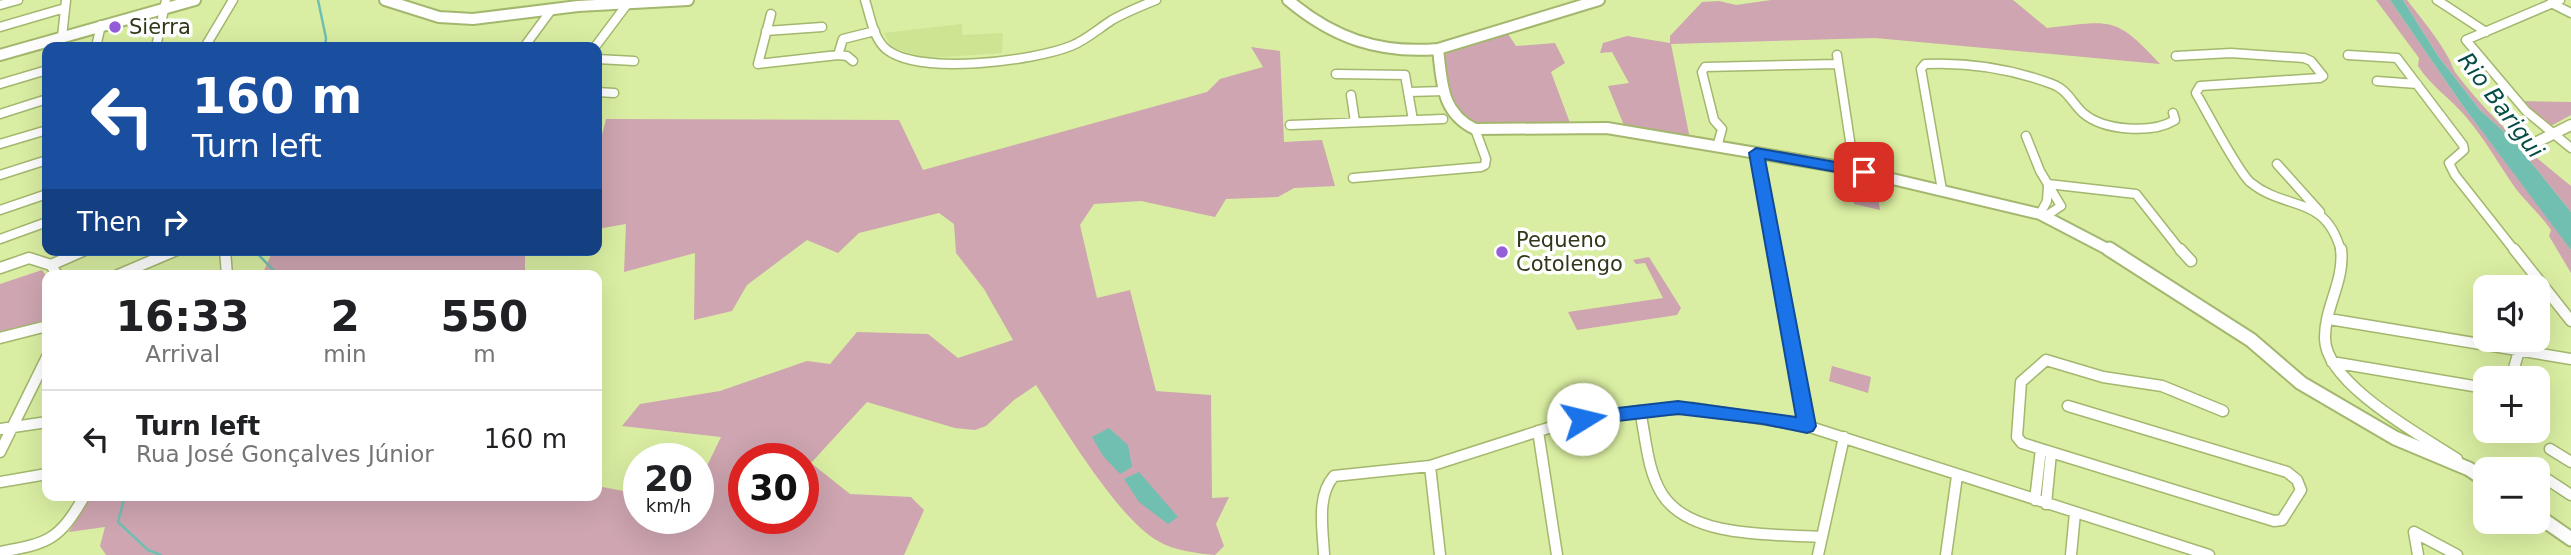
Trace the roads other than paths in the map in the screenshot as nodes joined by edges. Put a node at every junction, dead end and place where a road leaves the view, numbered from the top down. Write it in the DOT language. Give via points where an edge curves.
graph roads {
  1 [pos="18,0"];
  2 [pos="195,0"];
  3 [pos="233,0"];
  4 [pos="688,0"];
  5 [pos="865,0"];
  6 [pos="1156,0"];
  7 [pos="1288,0"];
  8 [pos="1599,0"];
  9 [pos="2437,0"];
  10 [pos="389,1"];
  11 [pos="2552,1"];
  12 [pos="628,2"];
  13 [pos="616,3"];
  14 [pos="66,4"];
  15 [pos="166,4"];
  16 [pos="0,5"];
  17 [pos="552,9"];
  18 [pos="2571,13"];
  19 [pos="771,14"];
  20 [pos="612,22"];
  21 [pos="100,25"];
  22 [pos="0,27"];
  23 [pos="822,27"];
  24 [pos="766,31"];
  25 [pos="875,31"];
  26 [pos="2486,32"];
  27 [pos="62,37"];
  28 [pos="45,42"];
  29 [pos="97,42"];
  30 [pos="157,42"];
  31 [pos="208,42"];
  32 [pos="528,42"];
  33 [pos="598,42"];
  34 [pos="42,43"];
  35 [pos="1438,49"];
  36 [pos="0,55"];
  37 [pos="838,55"];
  38 [pos="2348,55"];
  39 [pos="2176,56"];
  40 [pos="602,59"];
  41 [pos="634,61"];
  42 [pos="853,61"];
  43 [pos="42,71"];
  44 [pos="1336,74"];
  45 [pos="2377,81"];
  46 [pos="0,84"];
  47 [pos="2417,84"];
  48 [pos="1444,91"];
  49 [pos="602,92"];
  50 [pos="1409,92"];
  51 [pos="614,93"];
  52 [pos="1351,95"];
  53 [pos="42,101"];
  54 [pos="2173,113"];
  55 [pos="0,114"];
  56 [pos="1443,119"];
  57 [pos="1413,120"];
  58 [pos="1355,122"];
  59 [pos="1290,125"];
  60 [pos="2571,125"];
  61 [pos="1475,129"];
  62 [pos="42,131"];
  63 [pos="2552,134"];
  64 [pos="2026,136"];
  65 [pos="2535,143"];
  66 [pos="0,144"];
  67 [pos="1717,147"];
  68 [pos="2571,148"];
  69 [pos="1756,153"];
  70 [pos="1852,154"];
  71 [pos="42,162"];
  72 [pos="2277,164"];
  73 [pos="0,175"];
  74 [pos="1353,178"];
  75 [pos="2048,184"];
  76 [pos="1942,190"];
  77 [pos="42,196"];
  78 [pos="0,210"];
  79 [pos="2043,215"];
  80 [pos="2323,216"];
  81 [pos="42,224"];
  82 [pos="0,239"];
  83 [pos="71,256"];
  84 [pos="163,256"];
  85 [pos="2191,261"];
  86 [pos="51,265"];
  87 [pos="0,268"];
  88 [pos="54,270"];
  89 [pos="130,270"];
  90 [pos="2329,319"];
  91 [pos="2571,321"];
  92 [pos="42,327"];
  93 [pos="0,338"];
  94 [pos="2473,343"];
  95 [pos="2526,352"];
  96 [pos="2571,359"];
  97 [pos="2332,362"];
  98 [pos="42,375"];
  99 [pos="2473,386"];
  100 [pos="2068,407"];
  101 [pos="1640,411"];
  102 [pos="2223,411"];
  103 [pos="42,423"];
  104 [pos="1807,426"];
  105 [pos="12,427"];
  106 [pos="0,429"];
  107 [pos="1538,431"];
  108 [pos="1844,437"];
  109 [pos="2550,449"];
  110 [pos="2046,451"];
  111 [pos="0,452"];
  112 [pos="2571,462"];
  113 [pos="1430,466"];
  114 [pos="2469,469"];
  115 [pos="2473,472"];
  116 [pos="42,475"];
  117 [pos="1957,476"];
  118 [pos="2550,481"];
  119 [pos="0,482"];
  120 [pos="2571,495"];
  121 [pos="2035,500"];
  122 [pos="81,501"];
  123 [pos="2046,504"];
  124 [pos="2075,513"];
  125 [pos="2550,523"];
  126 [pos="2568,534"];
  127 [pos="1822,537"];
  128 [pos="0,552"];
  129 [pos="2201,554"];
  130 [pos="1324,555"];
  131 [pos="1440,555"];
  132 [pos="1557,555"];
  133 [pos="1818,555"];
  134 [pos="1945,555"];
  135 [pos="2071,555"];
  136 [pos="2418,555"];
  137 [pos="2457,555"];
  1 -- 16 [label="street"];
  2 -- 15 [label="main road"];
  3 -- 31 [label="street"];
  4 -- 12 [label="main road"];
  5 -- 25 [label="street"];
  6 -- 25 [label="street" via="1069,46 995,60 911,62 886,49"];
  7 -- 35 [label="main road" via="1370,46"];
  8 -- 35 [label="main road"];
  9 -- 26 [label="street"];
  10 -- 17 [label="main road" via="462,19"];
  11 -- 18 [label="street"];
  11 -- 26 [label="street"];
  12 -- 13 [label="main road"];
  12 -- 20 [label="street"];
  13 -- 17 [label="main road"];
  13 -- 20 [label="street"];
  14 -- 22 [label="street"];
  14 -- 27 [label="street"];
  15 -- 21 [label="main road"];
  15 -- 30 [label="street"];
  17 -- 32 [label="street"];
  19 -- 24 [label="street"];
  20 -- 33 [label="street"];
  21 -- 27 [label="main road"];
  21 -- 29 [label="street"];
  23 -- 24 [label="street"];
  24 -- 37 [label="street" via="758,64"];
  25 -- 37 [label="street" via="843,39"];
  26 -- 63 [label="street" via="2466,40 2518,103"];
  27 -- 28 [label="main road"];
  34 -- 36 [label="main road"];
  35 -- 48 [label="main road"];
  37 -- 42 [label="street"];
  38 -- 47 [label="street" via="2397,58"];
  39 -- 80 [label="street" via="2231,53 2311,61 2323,76 2200,86 2196,90 2248,180"];
  40 -- 41 [label="street"];
  43 -- 46 [label="street"];
  44 -- 50 [label="street" via="1402,73"];
  45 -- 47 [label="street"];
  47 -- 91 [label="street" via="2465,148 2451,160 2451,169"];
  48 -- 50 [label="street"];
  48 -- 61 [label="main road" via="1450,115"];
  49 -- 51 [label="street"];
  50 -- 57 [label="street"];
  52 -- 58 [label="street"];
  53 -- 55 [label="street"];
  54 -- 76 [label="street" via="2173,123 2155,128 2102,122 2085,115 2068,93 2053,84 1972,65 1925,64 1921,69"];
  56 -- 57 [label="street"];
  57 -- 58 [label="street"];
  58 -- 59 [label="street"];
  60 -- 63 [label="street"];
  61 -- 67 [label="main road" via="1598,127"];
  61 -- 74 [label="street" via="1486,159 1481,167"];
  62 -- 66 [label="street"];
  63 -- 65 [label="street"];
  63 -- 68 [label="street"];
  64 -- 75 [label="street"];
  67 -- 69 [label="main road"];
  67 -- 70 [label="street" via="1722,130 1714,120 1702,72 1705,67 1837,60"];
  69 -- 76 [label="main road"];
  69 -- 104 [label="street"];
  71 -- 73 [label="street"];
  72 -- 80 [label="street"];
  75 -- 79 [label="street"];
  75 -- 79 [label="street" via="2061,206"];
  75 -- 85 [label="street" via="2136,194"];
  76 -- 79 [label="main road"];
  77 -- 78 [label="street"];
  79 -- 114 [label="main road" via="2095,240 2200,305 2301,383 2367,423"];
  80 -- 90 [label="street" via="2339,244 2342,261"];
  81 -- 82 [label="street"];
  83 -- 86 [label="street"];
  84 -- 89 [label="street"];
  86 -- 87 [label="street" via="29,258"];
  86 -- 88 [label="street"];
  90 -- 94 [label="street"];
  90 -- 97 [label="street" via="2324,344"];
  92 -- 93 [label="street"];
  95 -- 96 [label="street"];
  97 -- 99 [label="street"];
  97 -- 114 [label="street" via="2357,388"];
  98 -- 105 [label="street"];
  100 -- 110 [label="street" via="2281,470 2297,480 2301,494 2282,520 2274,521"];
  101 -- 104 [label="street" via="1692,408"];
  101 -- 107 [label="street"];
  101 -- 127 [label="street" via="1658,486 1678,513 1712,527"];
  102 -- 110 [label="street" via="2162,386 2102,377 2046,360 2020,386 2017,437"];
  103 -- 105 [label="street"];
  104 -- 108 [label="street"];
  105 -- 106 [label="street"];
  105 -- 111 [label="street"];
  107 -- 113 [label="street"];
  107 -- 132 [label="street"];
  108 -- 117 [label="street"];
  108 -- 127 [label="street"];
  109 -- 112 [label="street"];
  110 -- 121 [label="street"];
  110 -- 123 [label="street"];
  113 -- 130 [label="street" via="1330,479 1323,494"];
  113 -- 131 [label="street"];
  114 -- 115 [label="main road"];
  116 -- 119 [label="street"];
  117 -- 121 [label="street"];
  117 -- 134 [label="street"];
  118 -- 120 [label="street"];
  121 -- 123 [label="street"];
  122 -- 128 [label="street" via="60,535"];
  123 -- 124 [label="street"];
  124 -- 129 [label="street"];
  124 -- 135 [label="street"];
  125 -- 126 [label="main road"];
  127 -- 133 [label="street"];
  136 -- 137 [label="street" via="2414,532"];
}
